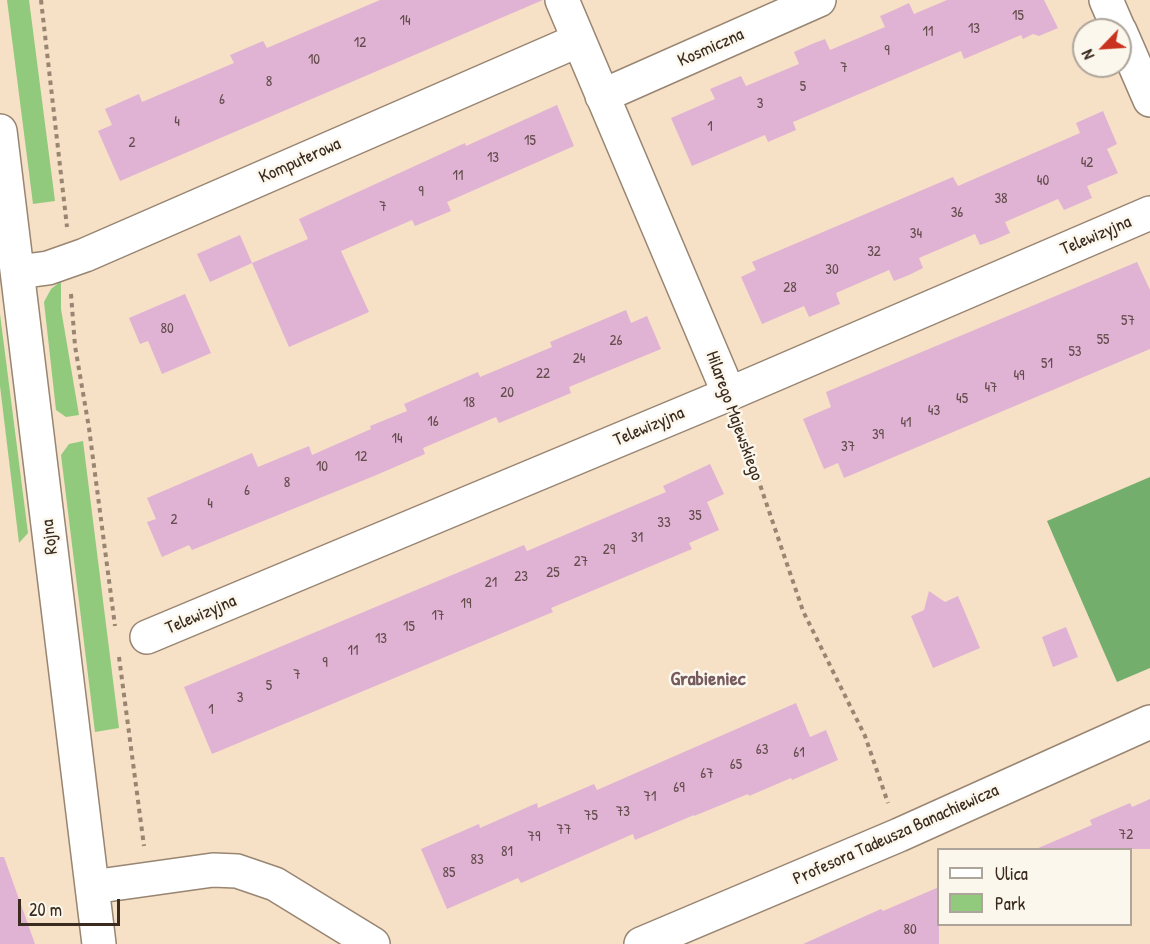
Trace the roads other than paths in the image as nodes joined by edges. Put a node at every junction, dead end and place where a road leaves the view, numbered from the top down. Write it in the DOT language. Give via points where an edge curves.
graph roads {
  1 [pos="562,0"];
  2 [pos="819,0"];
  3 [pos="1106,0"];
  4 [pos="1114,18"];
  5 [pos="579,40"];
  6 [pos="1132,59"];
  7 [pos="602,96"];
  8 [pos="1150,100"];
  9 [pos="0,131"];
  10 [pos="2,169"];
  11 [pos="1150,213"];
  12 [pos="18,272"];
  13 [pos="729,394"];
  14 [pos="132,644"];
  15 [pos="1150,722"];
  16 [pos="92,887"];
  17 [pos="99,944"];
  18 [pos="373,944"];
  19 [pos="641,944"];
  1 -- 5 [label="street, Hilarego Majewskiego"];
  2 -- 7 [label="street, Kosmiczna"];
  3 -- 4 [label="street"];
  5 -- 7 [label="street, Hilarego Majewskiego"];
  5 -- 12 [label="street, Komputerowa" via="70,260"];
  6 -- 8 [label="street"];
  7 -- 13 [label="street, Hilarego Majewskiego"];
  9 -- 10 [label="street, Rojna"];
  10 -- 12 [label="street, Rojna"];
  11 -- 13 [label="street, Telewizyjna"];
  12 -- 16 [label="street, Rojna"];
  13 -- 14 [label="street, Telewizyjna"];
  15 -- 19 [label="street, Profesora Tadeusza Banachiewicza" via="899,835"];
  16 -- 17 [label="street, Rojna"];
  16 -- 18 [label="street" via="220,870 249,873 275,884"];
}
